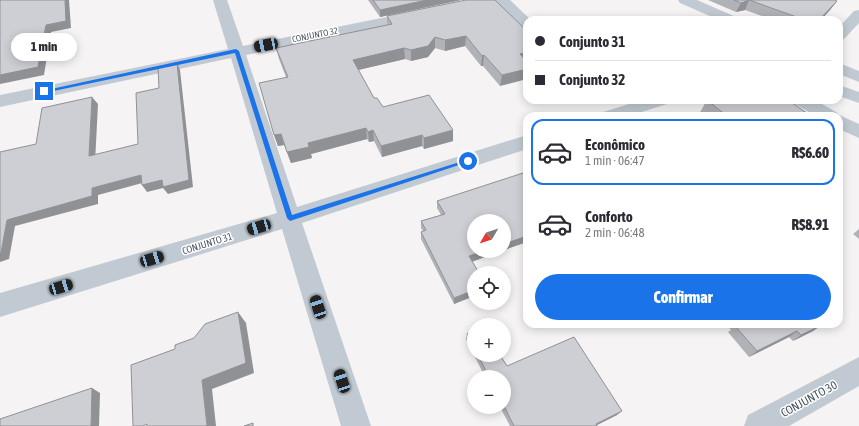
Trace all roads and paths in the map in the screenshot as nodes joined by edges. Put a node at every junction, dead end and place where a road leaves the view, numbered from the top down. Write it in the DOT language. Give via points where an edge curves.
graph roads {
  1 [pos="220,0"];
  2 [pos="502,0"];
  3 [pos="685,0"];
  4 [pos="428,12"];
  5 [pos="859,14"];
  6 [pos="722,16"];
  7 [pos="523,20"];
  8 [pos="843,32"];
  9 [pos="236,51"];
  10 [pos="843,70"];
  11 [pos="859,77"];
  12 [pos="843,92"];
  13 [pos="859,98"];
  14 [pos="0,101"];
  15 [pos="648,104"];
  16 [pos="808,104"];
  17 [pos="621,112"];
  18 [pos="823,112"];
  19 [pos="843,123"];
  20 [pos="859,132"];
  21 [pos="523,143"];
  22 [pos="290,218"];
  23 [pos="0,305"];
  24 [pos="859,371"];
  25 [pos="356,426"];
  26 [pos="759,426"];
  1 -- 9 [label="street"];
  2 -- 7 [label="street"];
  3 -- 6 [label="street"];
  4 -- 9 [label="street, CONJUNTO 32"];
  5 -- 8 [label="street"];
  9 -- 14 [label="street, CONJUNTO 32"];
  9 -- 22 [label="street"];
  10 -- 11 [label="street"];
  12 -- 13 [label="street"];
  15 -- 17 [label="street"];
  16 -- 18 [label="street"];
  19 -- 20 [label="street"];
  21 -- 22 [label="street, CONJUNTO 31"];
  22 -- 23 [label="street, CONJUNTO 31"];
  22 -- 25 [label="street"];
  24 -- 26 [label="street, CONJUNTO 30"];
}
